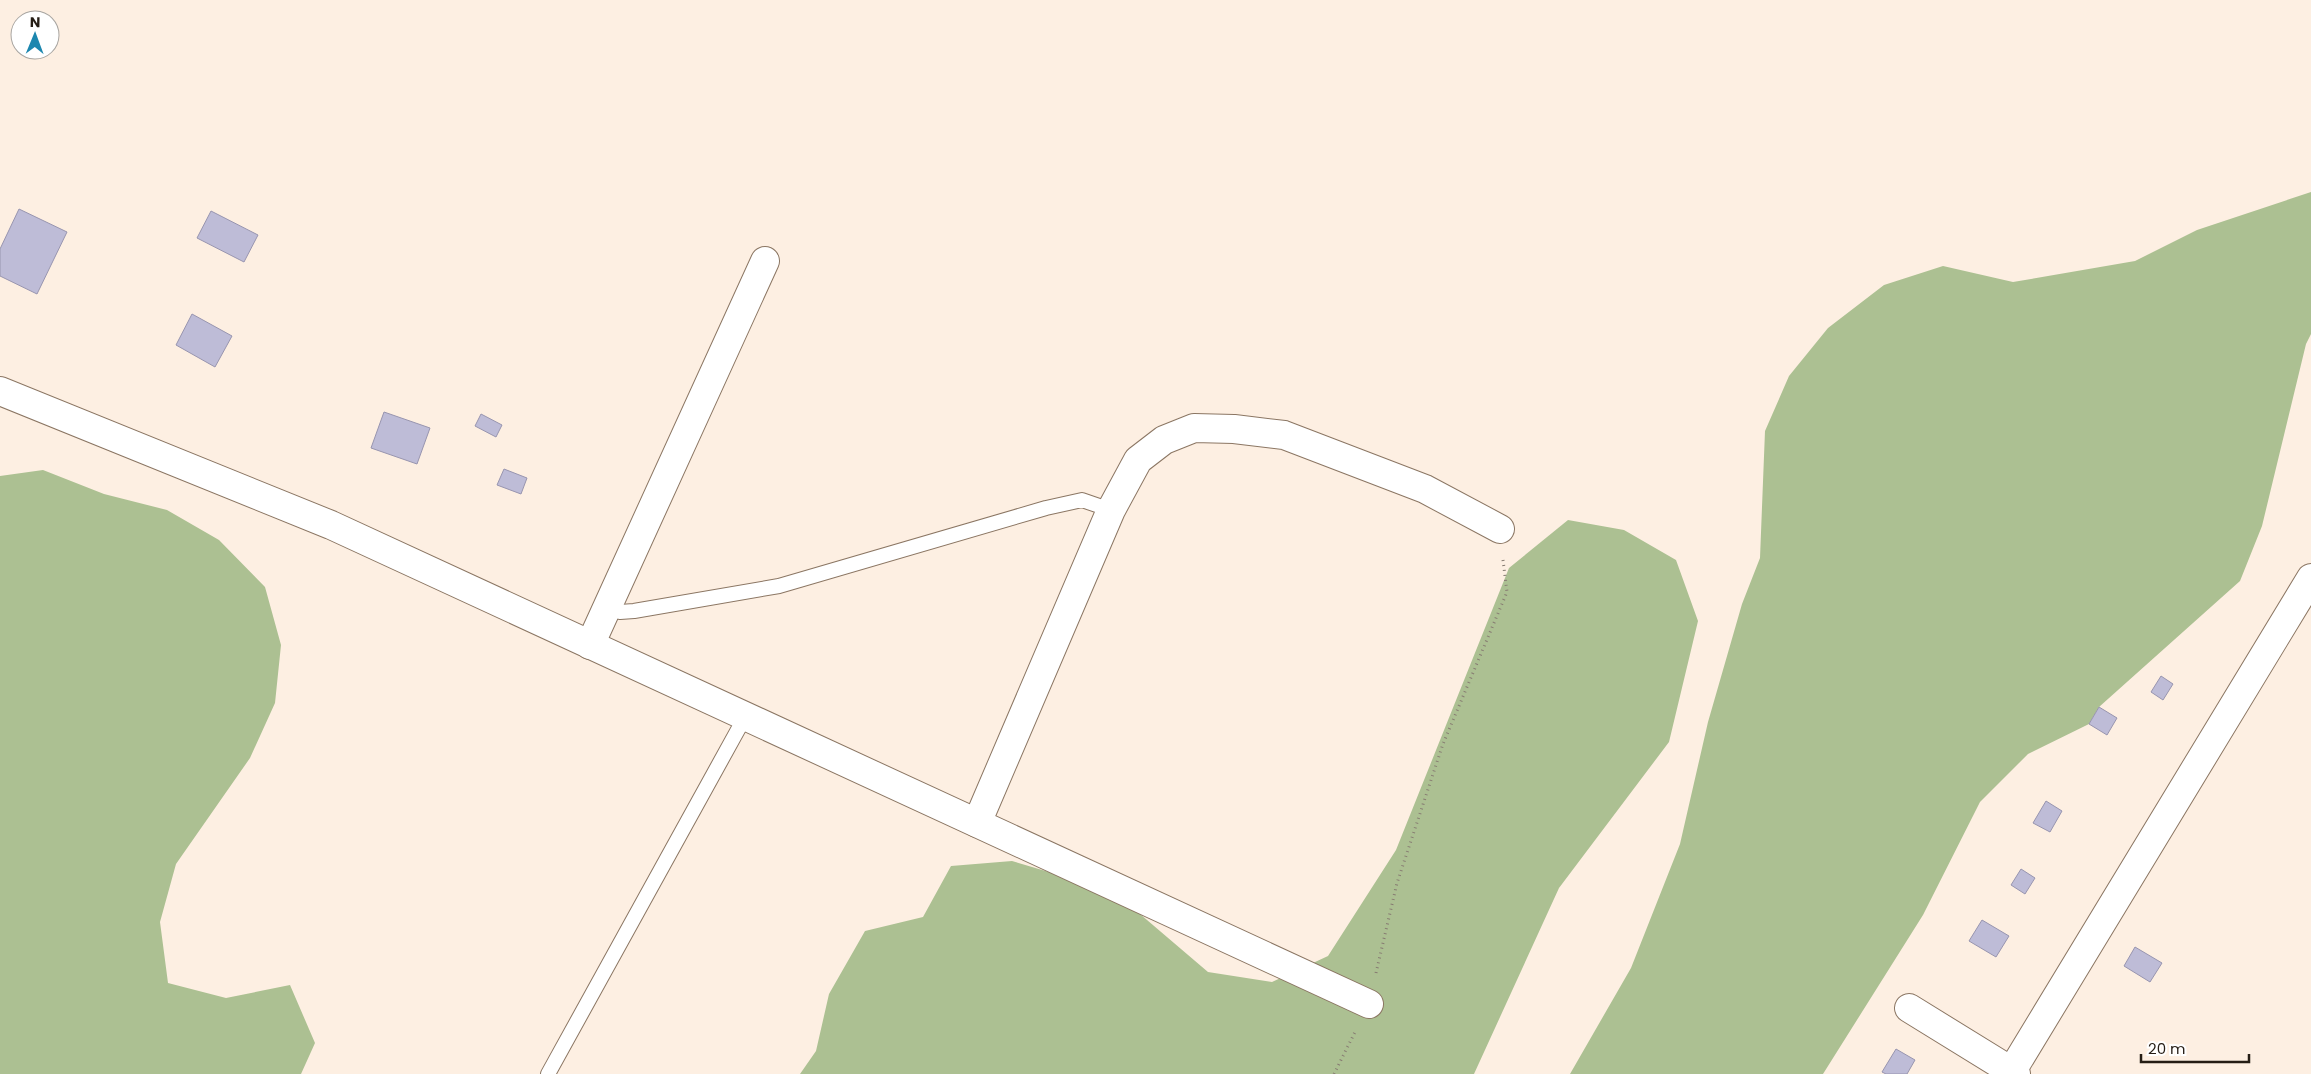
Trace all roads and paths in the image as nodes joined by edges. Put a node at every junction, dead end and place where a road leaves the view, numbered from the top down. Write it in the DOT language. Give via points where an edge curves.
graph roads {
  1 [pos="765,261"];
  2 [pos="0,391"];
  3 [pos="1111,510"];
  4 [pos="1500,529"];
  5 [pos="2311,578"];
  6 [pos="607,608"];
  7 [pos="590,645"];
  8 [pos="745,717"];
  9 [pos="977,823"];
  10 [pos="1369,1004"];
  11 [pos="1909,1008"];
  12 [pos="2013,1073"];
  13 [pos="548,1074"];
  14 [pos="1334,1074"];
  1 -- 6 [label="street"];
  2 -- 7 [label="street" via="330,525"];
  3 -- 4 [label="street" via="1138,460 1164,440 1194,428 1234,429 1284,435 1425,489"];
  3 -- 6 [label="lane" via="1082,500 779,586 634,611 620,612"];
  3 -- 9 [label="street"];
  4 -- 10 [label="path" via="1507,592 1437,763 1397,883"];
  5 -- 12 [label="street"];
  6 -- 7 [label="street"];
  7 -- 8 [label="street"];
  8 -- 9 [label="street"];
  8 -- 13 [label="lane"];
  9 -- 10 [label="street"];
  10 -- 14 [label="path"];
  11 -- 12 [label="street"];
}
